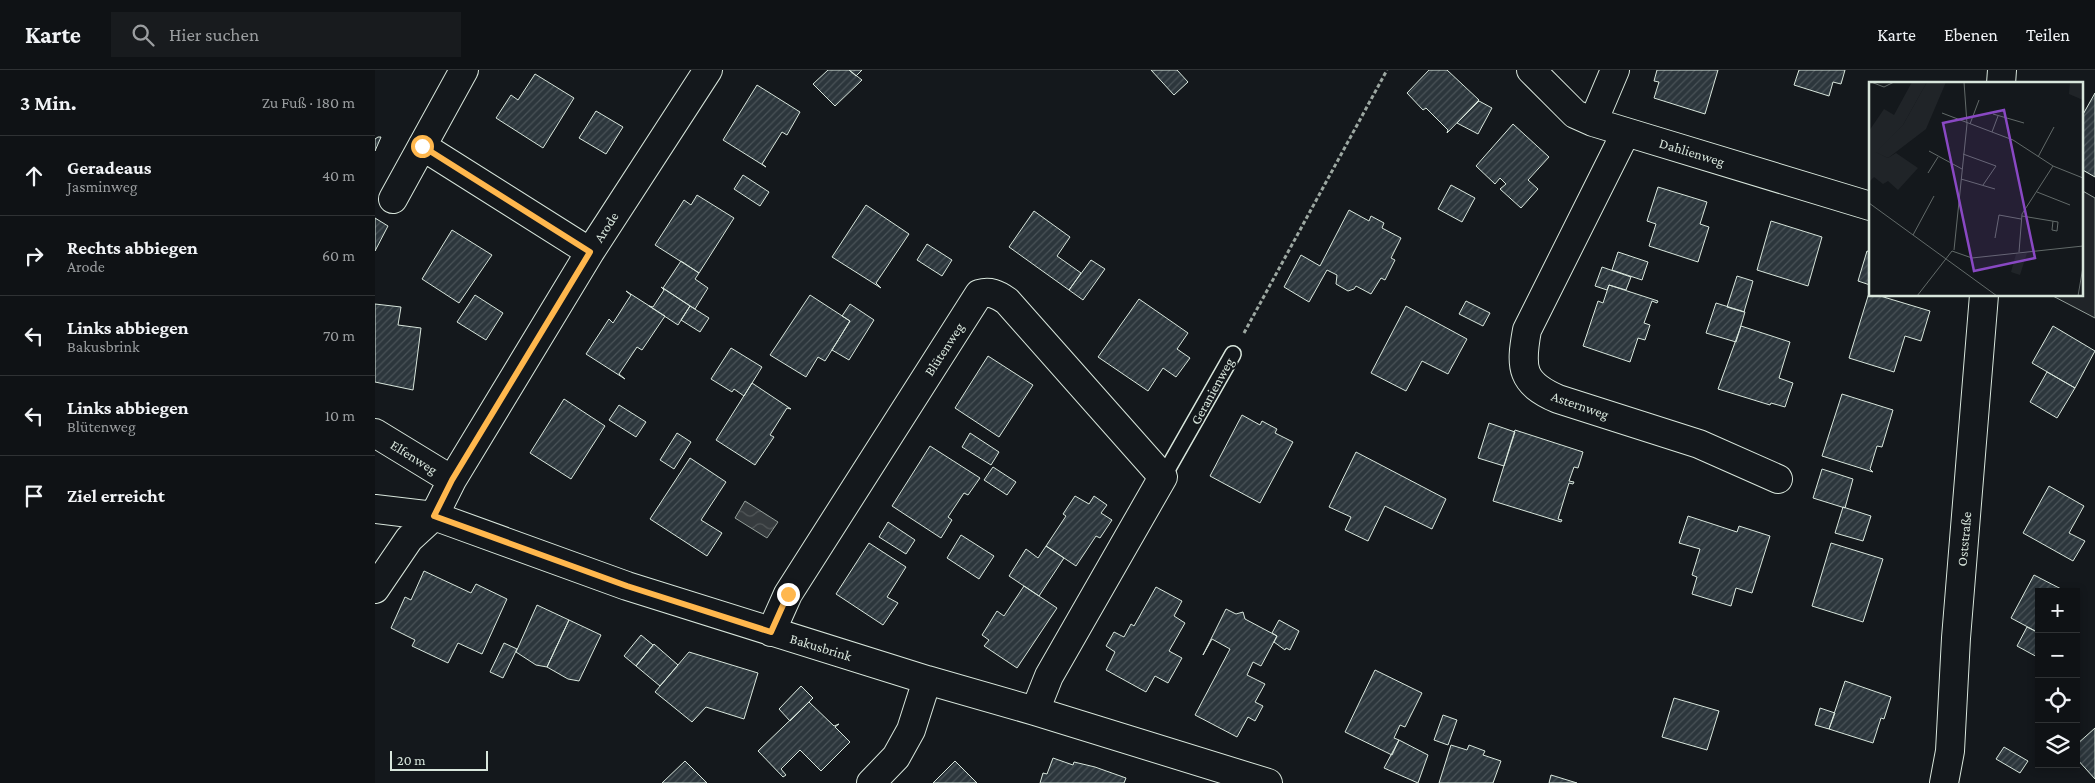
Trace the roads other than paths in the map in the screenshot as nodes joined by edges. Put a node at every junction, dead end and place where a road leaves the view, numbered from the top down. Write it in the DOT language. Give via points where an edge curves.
graph roads {
  1 [pos="464,70"];
  2 [pos="708,70"];
  3 [pos="1531,70"];
  4 [pos="1615,70"];
  5 [pos="1593,122"];
  6 [pos="1626,132"];
  7 [pos="422,146"];
  8 [pos="393,199"];
  9 [pos="1869,206"];
  10 [pos="590,252"];
  11 [pos="1984,296"];
  12 [pos="1233,354"];
  13 [pos="375,433"];
  14 [pos="1163,477"];
  15 [pos="1778,479"];
  16 [pos="452,480"];
  17 [pos="375,509"];
  18 [pos="434,516"];
  19 [pos="375,589"];
  20 [pos="771,632"];
  21 [pos="927,680"];
  22 [pos="1035,711"];
  23 [pos="871,783"];
  24 [pos="1268,783"];
  25 [pos="1944,783"];
  1 -- 7 [label="street"];
  2 -- 10 [label="street, Arode"];
  3 -- 5 [label="street, Dahlienweg" via="1575,114"];
  4 -- 5 [label="street"];
  5 -- 6 [label="street, Dahlienweg"];
  6 -- 9 [label="street, Dahlienweg"];
  6 -- 15 [label="street, Asternweg" via="1527,330 1522,358 1529,378 1541,392 1559,400 1699,444"];
  7 -- 8 [label="street"];
  7 -- 10 [label="street"];
  10 -- 16 [label="street, Arode"];
  11 -- 25 [label="street, Oststraße" via="1950,751"];
  12 -- 14 [label="lane, Geranienweg"];
  13 -- 16 [label="street, Elfenweg"];
  14 -- 20 [label="street, Blütenweg" via="1007,301 997,294 979,294 788,594"];
  14 -- 22 [label="street, Geranienweg" via="1049,676"];
  16 -- 18 [label="street, Arode"];
  17 -- 18 [label="street, Bakusbrink"];
  18 -- 19 [label="street" via="409,539"];
  18 -- 20 [label="street, Bakusbrink" via="627,586"];
  20 -- 21 [label="street, Bakusbrink"];
  21 -- 22 [label="street, Bakusbrink"];
  21 -- 23 [label="street" via="911,730 897,757"];
  22 -- 24 [label="street, Bakusbrink"];
}
